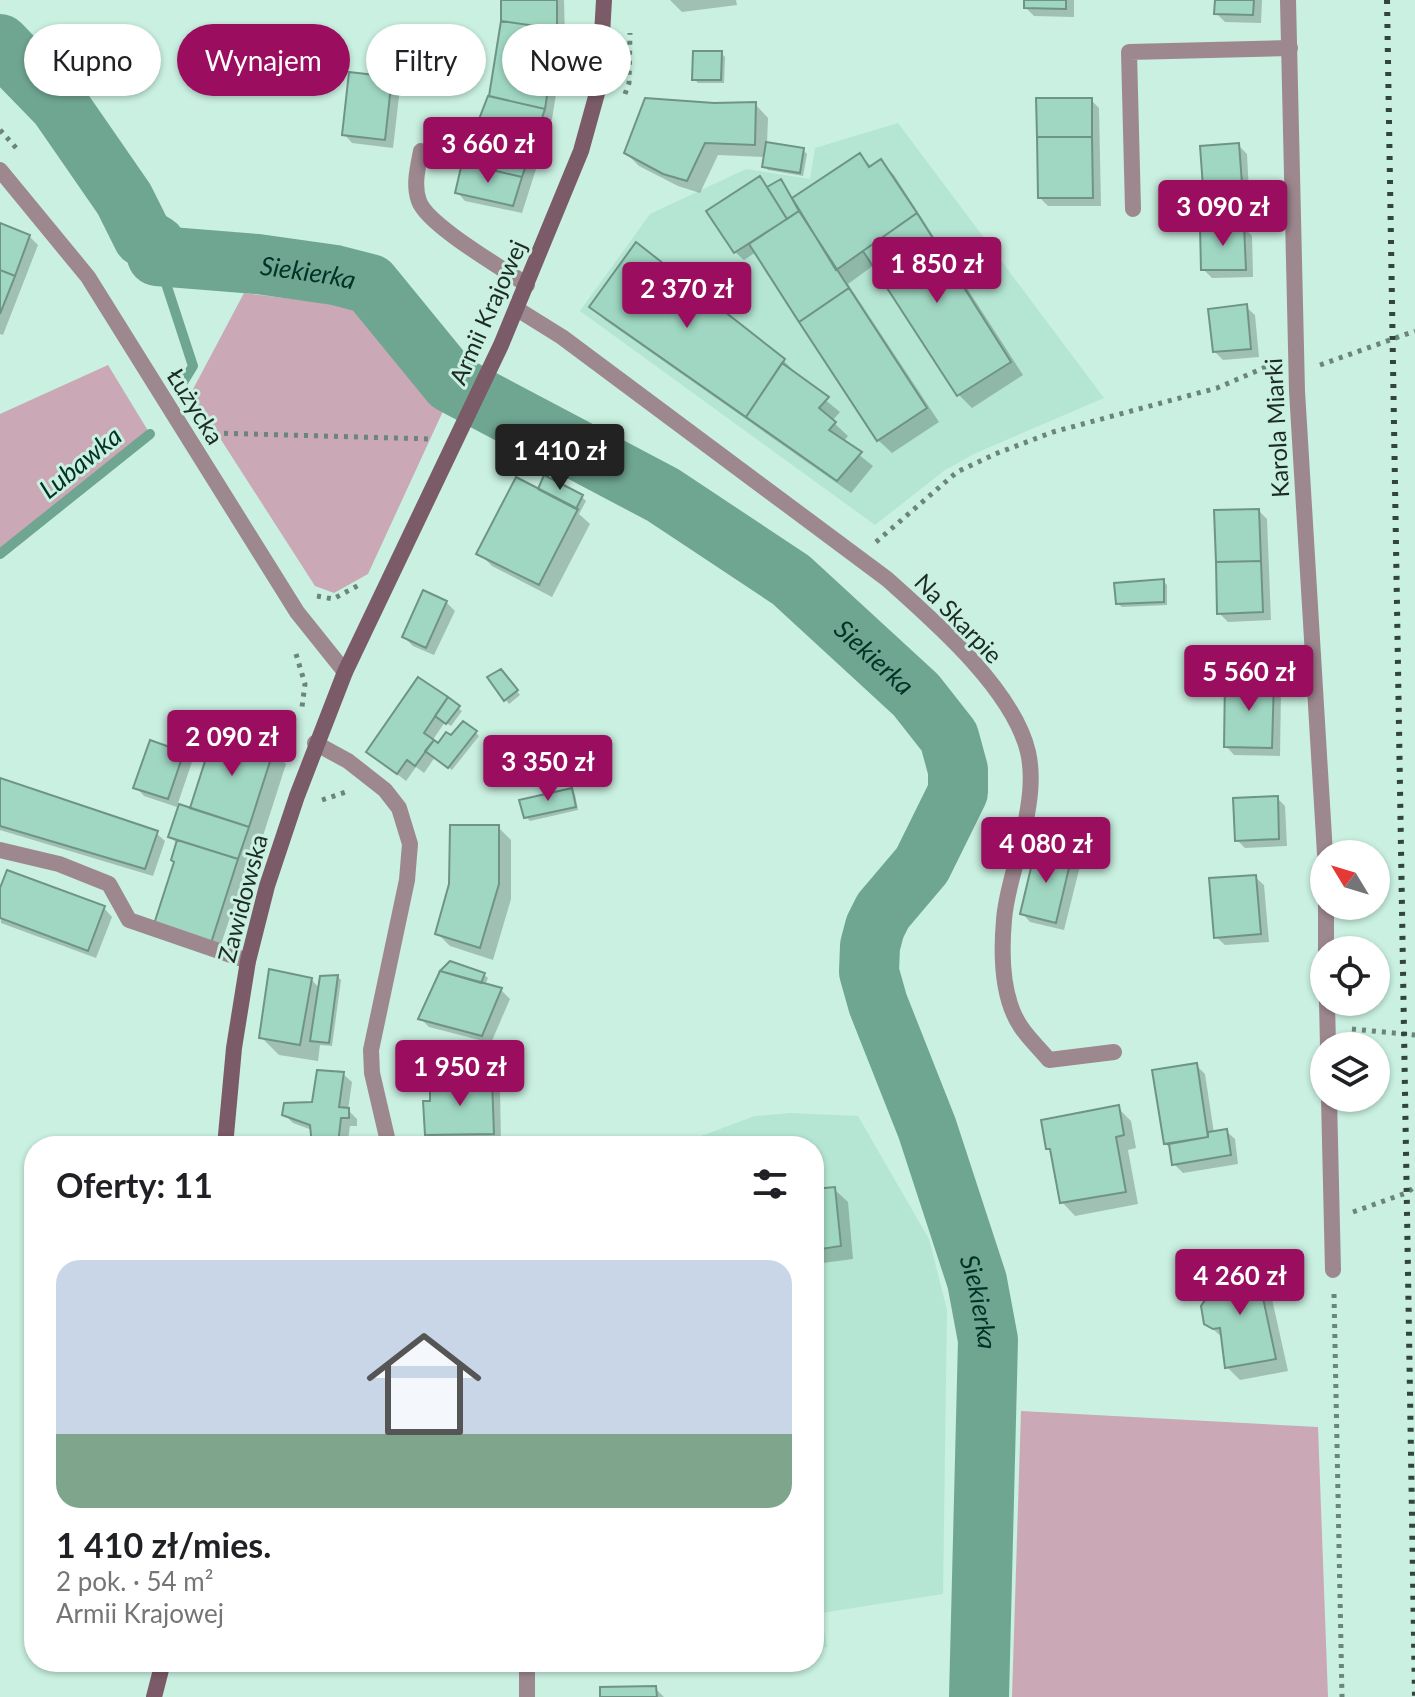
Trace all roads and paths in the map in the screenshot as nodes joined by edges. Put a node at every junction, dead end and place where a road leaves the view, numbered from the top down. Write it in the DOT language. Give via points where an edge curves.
graph roads {
  1 [pos="604,0"];
  2 [pos="1288,0"];
  3 [pos="1290,48"];
  4 [pos="0,130"];
  5 [pos="421,151"];
  6 [pos="24,157"];
  7 [pos="0,170"];
  8 [pos="1133,209"];
  9 [pos="527,285"];
  10 [pos="517,309"];
  11 [pos="1415,331"];
  12 [pos="1296,355"];
  13 [pos="1297,374"];
  14 [pos="205,421"];
  15 [pos="213,433"];
  16 [pos="221,447"];
  17 [pos="429,453"];
  18 [pos="860,559"];
  19 [pos="369,579"];
  20 [pos="314,593"];
  21 [pos="345,672"];
  22 [pos="315,743"];
  23 [pos="354,793"];
  24 [pos="317,807"];
  25 [pos="1324,840"];
  26 [pos="0,850"];
  27 [pos="248,961"];
  28 [pos="1328,1016"];
  29 [pos="1328,1027"];
  30 [pos="1328,1032"];
  31 [pos="1415,1035"];
  32 [pos="1114,1052"];
  33 [pos="1329,1112"];
  34 [pos="226,1136"];
  35 [pos="387,1136"];
  36 [pos="1415,1187"];
  37 [pos="1332,1219"];
  38 [pos="1333,1270"];
  39 [pos="160,1672"];
  40 [pos="527,1672"];
  41 [pos="154,1697"];
  42 [pos="527,1697"];
  43 [pos="1342,1697"];
  1 -- 9 [label="main road, Armii Krajowej" via="595,99 581,151"];
  2 -- 3 [label="street, Karola Miarki"];
  3 -- 8 [label="street" via="1129,52"];
  3 -- 12 [label="street, Karola Miarki"];
  4 -- 6 [label="path"];
  5 -- 9 [label="street" via="416,177 419,204"];
  7 -- 21 [label="street, Łużycka" via="88,277 297,612"];
  9 -- 10 [label="main road, Armii Krajowej"];
  10 -- 18 [label="street, Na Skarpie"];
  10 -- 21 [label="main road, Armii Krajowej"];
  11 -- 13 [label="path"];
  12 -- 13 [label="street, Karola Miarki"];
  12 -- 18 [label="path" via="1217,388 1053,432 995,454 957,472 885,531"];
  13 -- 25 [label="street, Karola Miarki"];
  14 -- 15 [label="path"];
  15 -- 16 [label="path"];
  15 -- 17 [label="path" via="437,436"];
  18 -- 32 [label="street, Na Skarpie" via="977,665 1010,712 1028,752 1031,795 1004,919 1008,997 1020,1026 1049,1060"];
  19 -- 20 [label="path" via="333,599"];
  21 -- 22 [label="main road, Zawidowska"];
  22 -- 27 [label="main road, Zawidowska"];
  22 -- 35 [label="street" via="385,790 399,808 408,835 407,880 371,1050"];
  23 -- 24 [label="path" via="328,796"];
  26 -- 27 [label="street" via="59,864 109,884 129,920"];
  27 -- 34 [label="main road, Zawidowska"];
  28 -- 29 [label="street"];
  29 -- 30 [label="street"];
  29 -- 31 [label="path"];
  33 -- 37 [label="street"];
  36 -- 37 [label="path"];
  37 -- 38 [label="street"];
  38 -- 43 [label="path"];
  39 -- 41 [label="main road"];
  40 -- 42 [label="street"];
}
